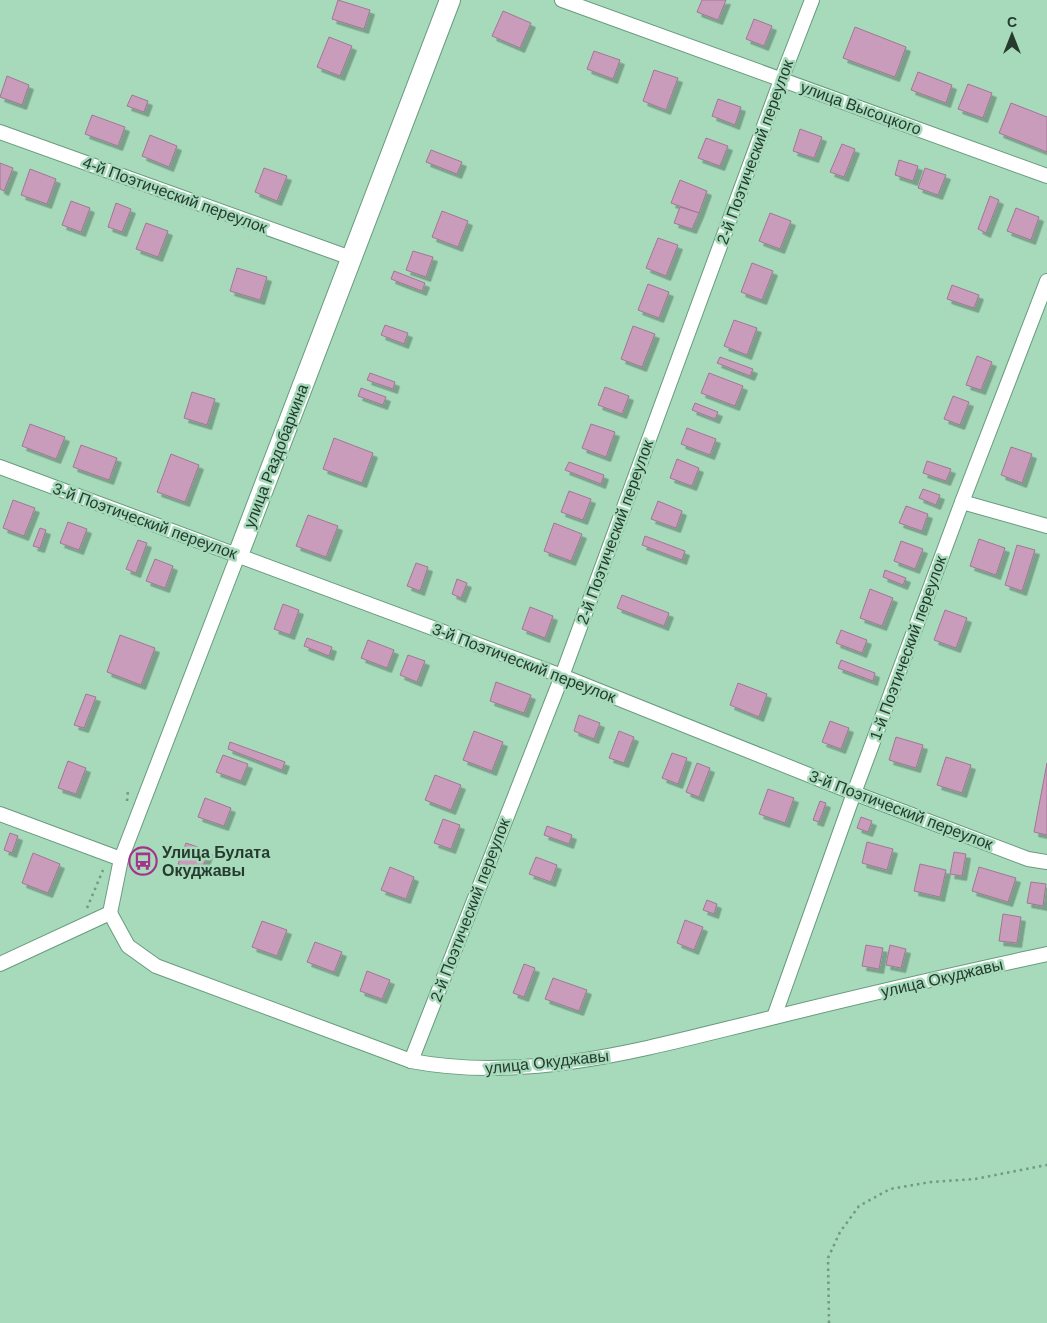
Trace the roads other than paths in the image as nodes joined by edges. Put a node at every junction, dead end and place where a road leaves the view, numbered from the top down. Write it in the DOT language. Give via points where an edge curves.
graph roads {
  1 [pos="450,0"];
  2 [pos="565,0"];
  3 [pos="812,0"];
  4 [pos="781,80"];
  5 [pos="0,132"];
  6 [pos="1047,176"];
  7 [pos="351,258"];
  8 [pos="1047,281"];
  9 [pos="0,467"];
  10 [pos="962,502"];
  11 [pos="1047,526"];
  12 [pos="238,555"];
  13 [pos="562,676"];
  14 [pos="854,793"];
  15 [pos="0,814"];
  16 [pos="115,857"];
  17 [pos="1047,862"];
  18 [pos="110,913"];
  19 [pos="1047,954"];
  20 [pos="0,964"];
  21 [pos="774,1017"];
  22 [pos="411,1061"];
  1 -- 7 [label="street, улица Раздобаркина"];
  2 -- 4 [label="street, улица Высоцкого"];
  3 -- 4 [label="street, 2-й Поэтический переулок"];
  4 -- 6 [label="street, улица Высоцкого"];
  4 -- 13 [label="street, 2-й Поэтический переулок"];
  5 -- 7 [label="street, 4-й Поэтический переулок"];
  7 -- 12 [label="street, улица Раздобаркина"];
  8 -- 10 [label="street, 1-й Поэтический переулок"];
  9 -- 12 [label="street, 3-й Поэтический переулок"];
  10 -- 11 [label="street"];
  10 -- 14 [label="street, 1-й Поэтический переулок"];
  12 -- 13 [label="street, 3-й Поэтический переулок"];
  12 -- 16 [label="street, улица Раздобаркина"];
  13 -- 14 [label="street, 3-й Поэтический переулок"];
  13 -- 22 [label="street, 2-й Поэтический переулок"];
  14 -- 17 [label="street, 3-й Поэтический переулок" via="1028,859"];
  14 -- 21 [label="street, 1-й Поэтический переулок"];
  15 -- 16 [label="street"];
  16 -- 18 [label="street, улица Раздобаркина"];
  18 -- 20 [label="street"];
  18 -- 22 [label="street, улица Окуджавы" via="128,946 156,966"];
  19 -- 21 [label="street, улица Окуджавы"];
  21 -- 22 [label="street, улица Окуджавы" via="631,1052 573,1062 472,1069"];
}
